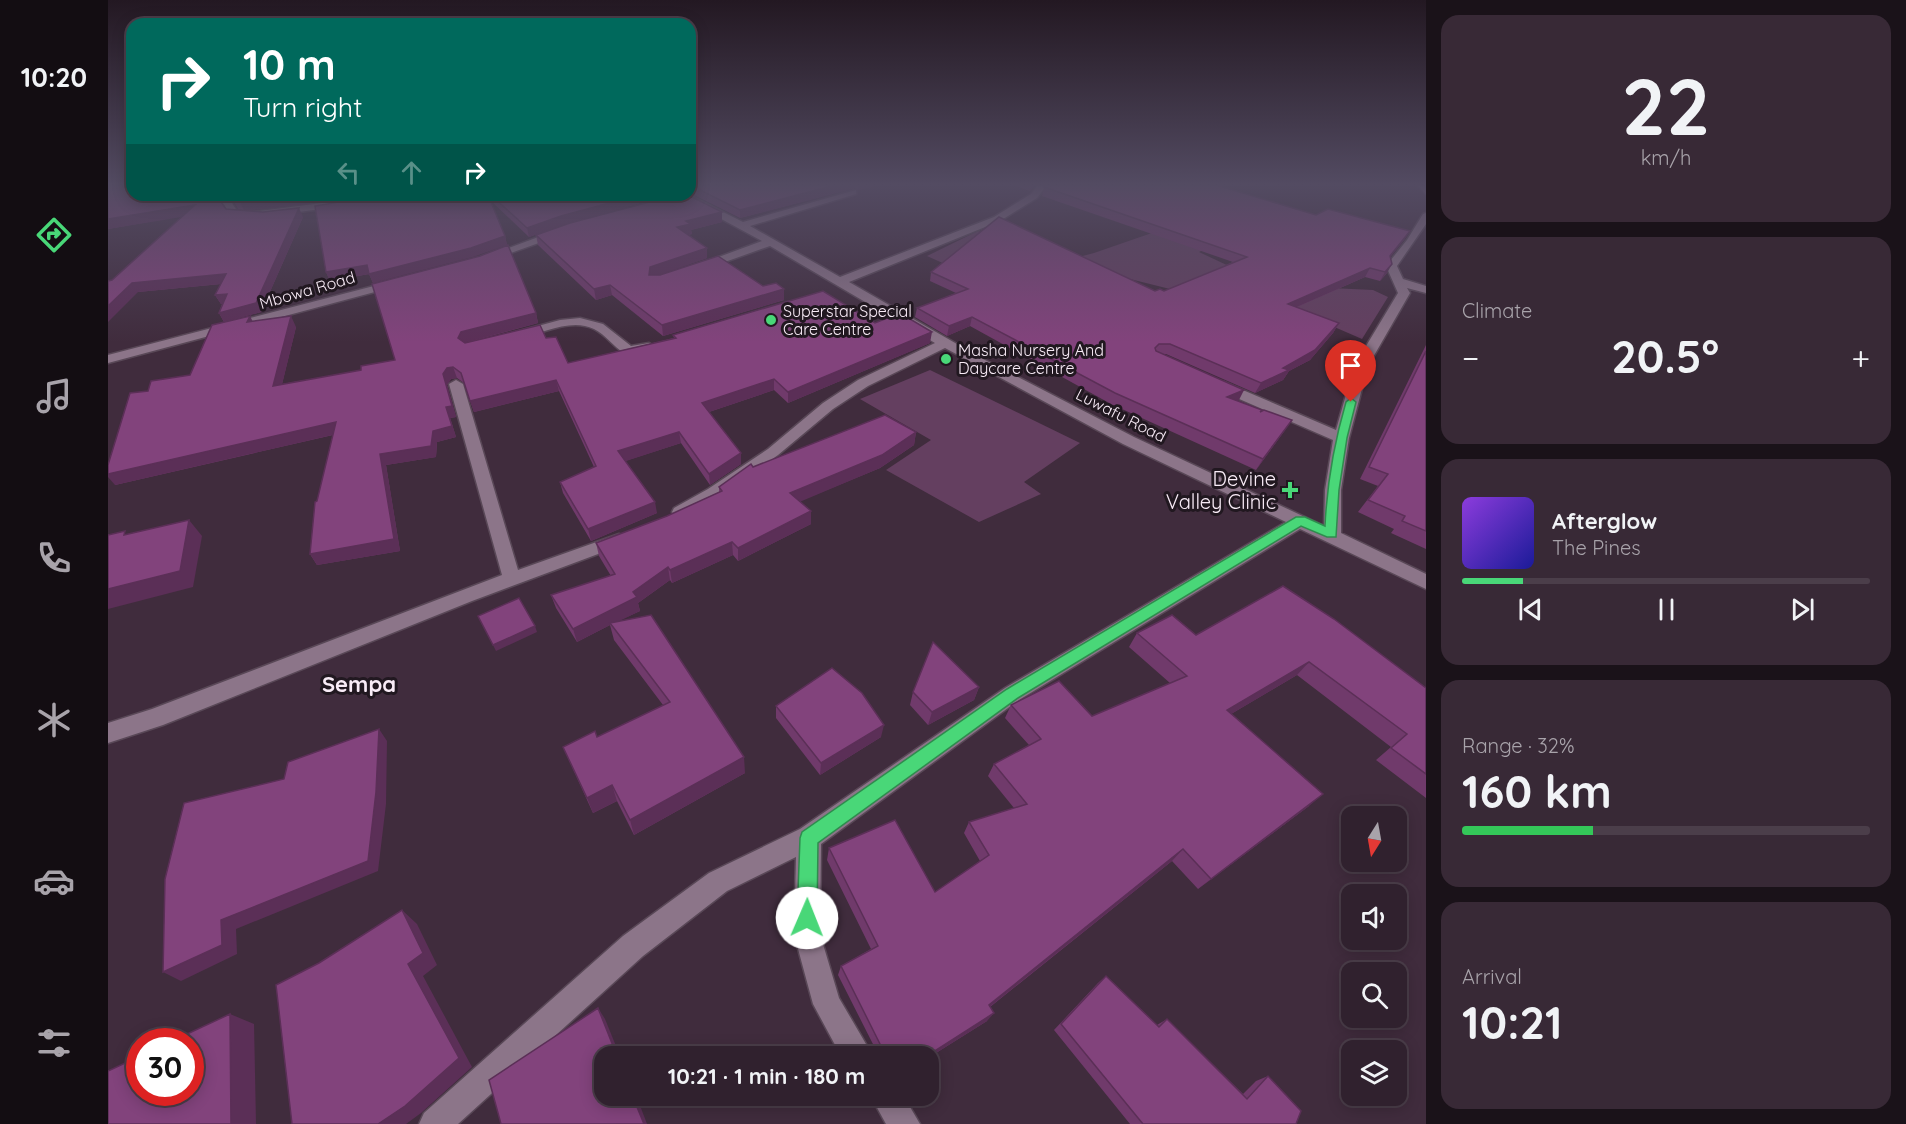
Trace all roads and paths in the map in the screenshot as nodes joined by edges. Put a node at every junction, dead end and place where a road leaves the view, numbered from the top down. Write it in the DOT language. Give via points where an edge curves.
graph roads {
  1 [pos="546,236"];
  2 [pos="760,236"];
  3 [pos="956,236"];
  4 [pos="1414,236"];
  5 [pos="1411,241"];
  6 [pos="770,242"];
  7 [pos="1426,244"];
  8 [pos="478,261"];
  9 [pos="692,270"];
  10 [pos="412,278"];
  11 [pos="1400,282"];
  12 [pos="845,284"];
  13 [pos="1426,290"];
  14 [pos="827,293"];
  15 [pos="503,340"];
  16 [pos="945,343"];
  17 [pos="658,344"];
  18 [pos="108,359"];
  19 [pos="1206,380"];
  20 [pos="456,384"];
  21 [pos="1341,438"];
  22 [pos="665,520"];
  23 [pos="1300,520"];
  24 [pos="634,534"];
  25 [pos="1332,534"];
  26 [pos="512,579"];
  27 [pos="1426,582"];
  28 [pos="108,733"];
  29 [pos="809,838"];
  30 [pos="852,1046"];
  31 [pos="892,1106"];
  32 [pos="435,1124"];
  33 [pos="904,1124"];
  1 -- 8 [label="street"];
  2 -- 6 [label="street, Luwafu Road"];
  3 -- 12 [label="street"];
  4 -- 5 [label="street"];
  5 -- 7 [label="street"];
  5 -- 11 [label="street" via="1391,266"];
  6 -- 9 [label="street"];
  6 -- 12 [label="street, Luwafu Road"];
  10 -- 18 [label="street, Mbowa Road"];
  11 -- 13 [label="street"];
  11 -- 21 [label="street" via="1404,292 1360,366"];
  12 -- 14 [label="street"];
  12 -- 16 [label="street, Luwafu Road"];
  15 -- 17 [label="street" via="582,321 600,327 629,350"];
  16 -- 22 [label="street" via="863,383 714,494"];
  16 -- 23 [label="street, Luwafu Road" via="1089,420"];
  19 -- 21 [label="street"];
  20 -- 26 [label="street"];
  21 -- 25 [label="street" via="1333,490"];
  23 -- 25 [label="street, Luwafu Road"];
  23 -- 29 [label="street" via="1012,694"];
  24 -- 26 [label="street"];
  25 -- 27 [label="street, Luwafu Road"];
  26 -- 28 [label="street"];
  29 -- 30 [label="street" via="807,934 827,1004"];
  29 -- 32 [label="street" via="718,882 633,946"];
  31 -- 33 [label="street"];
}
